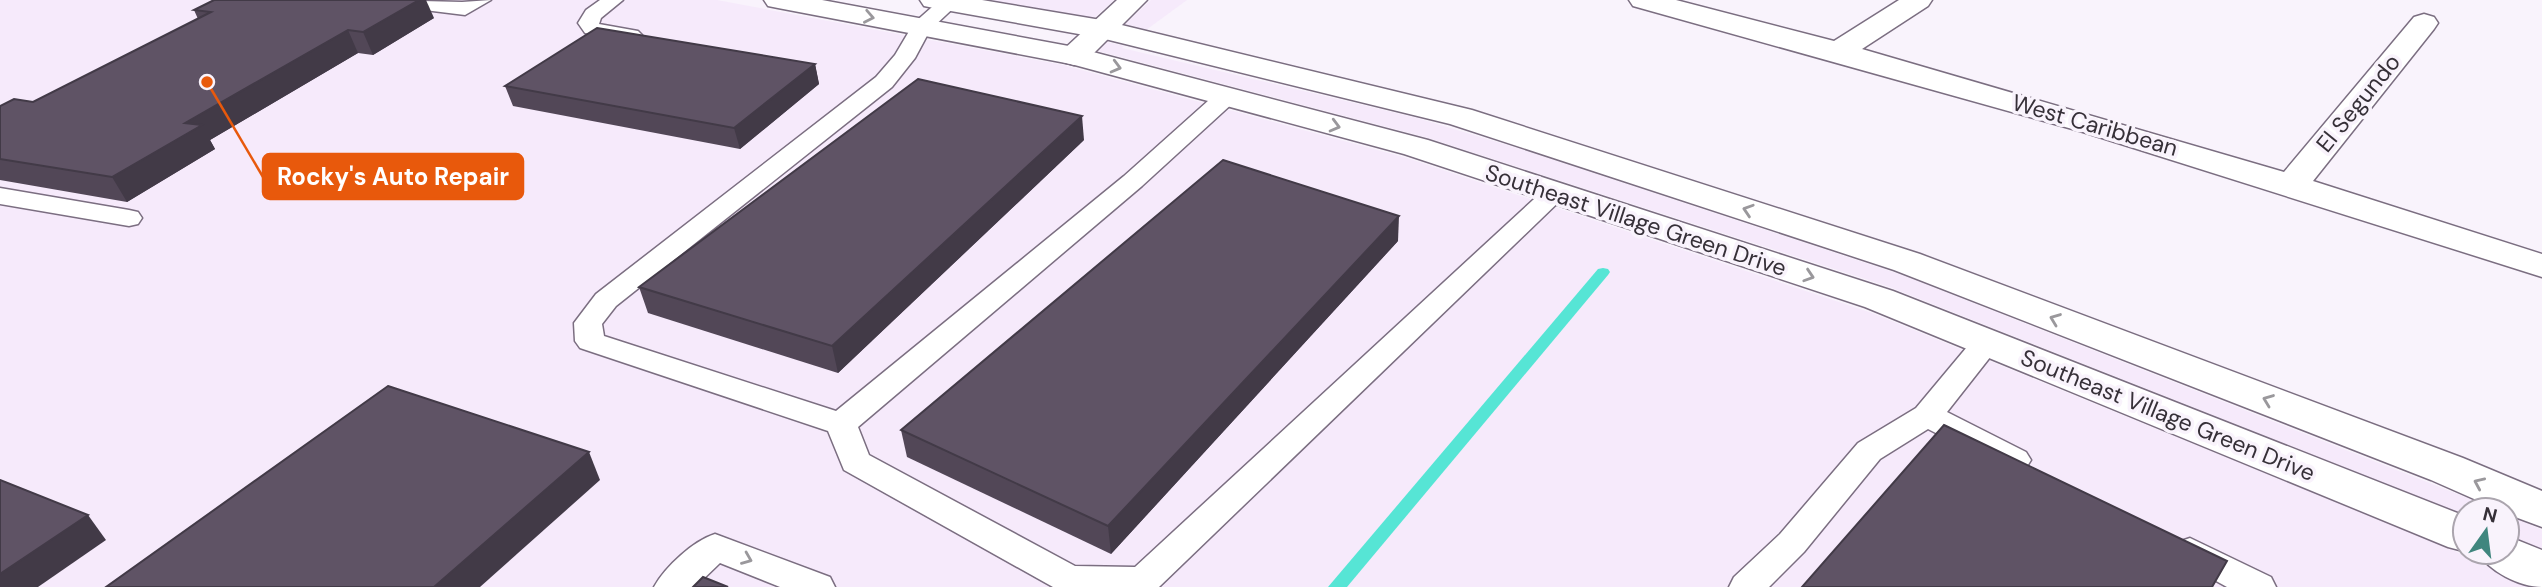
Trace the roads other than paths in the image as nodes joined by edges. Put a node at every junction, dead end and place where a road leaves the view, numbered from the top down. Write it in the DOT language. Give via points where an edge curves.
graph roads {
  1 [pos="392,0"];
  2 [pos="481,0"];
  3 [pos="613,0"];
  4 [pos="778,0"];
  5 [pos="1133,0"];
  6 [pos="1643,0"];
  7 [pos="1919,0"];
  8 [pos="939,7"];
  9 [pos="2424,23"];
  10 [pos="1101,29"];
  11 [pos="658,40"];
  12 [pos="1840,50"];
  13 [pos="1074,56"];
  14 [pos="1226,97"];
  15 [pos="2293,183"];
  16 [pos="1555,193"];
  17 [pos="0,195"];
  18 [pos="129,218"];
  19 [pos="2542,266"];
  20 [pos="1987,342"];
  21 [pos="1927,415"];
  22 [pos="841,424"];
  23 [pos="2039,472"];
  24 [pos="2542,510"];
  25 [pos="2451,529"];
  26 [pos="2161,535"];
  27 [pos="2521,561"];
  28 [pos="2542,571"];
  29 [pos="672,587"];
  30 [pos="817,587"];
  31 [pos="1747,587"];
  32 [pos="2258,587"];
  1 -- 2 [label="lane" via="465,9"];
  3 -- 11 [label="lane" via="593,14 588,23 592,29"];
  4 -- 8 [label="street, Southeast Village Green Drive, one-way"];
  5 -- 10 [label="street"];
  6 -- 12 [label="street, West Caribbean"];
  7 -- 12 [label="street"];
  8 -- 10 [label="street, Southeast Village Green Drive"];
  8 -- 13 [label="street, Southeast Village Green Drive"];
  8 -- 22 [label="lane" via="884,82 606,300 588,323 590,341"];
  9 -- 15 [label="street, El Segundo"];
  10 -- 13 [label="street"];
  24 -- 10 [label="street, Southeast Village Green Drive, one-way" via="2447,469 1907,262 1461,117"];
  12 -- 15 [label="street, West Caribbean"];
  13 -- 14 [label="street, Southeast Village Green Drive, one-way"];
  14 -- 16 [label="street, Southeast Village Green Drive, one-way" via="1416,148"];
  14 -- 22 [label="lane" via="1133,181"];
  15 -- 19 [label="street, West Caribbean"];
  16 -- 20 [label="street, Southeast Village Green Drive, one-way" via="1879,299"];
  16 -- 22 [label="lane" via="1143,581 1070,580 856,462"];
  17 -- 18 [label="lane"];
  20 -- 21 [label="lane"];
  20 -- 25 [label="street, Southeast Village Green Drive"];
  21 -- 23 [label="lane"];
  21 -- 31 [label="lane" via="1869,451 1792,543"];
  26 -- 32 [label="lane"];
  27 -- 28 [label="street"];
  29 -- 30 [label="lane, one-way" via="715,547"];
}
